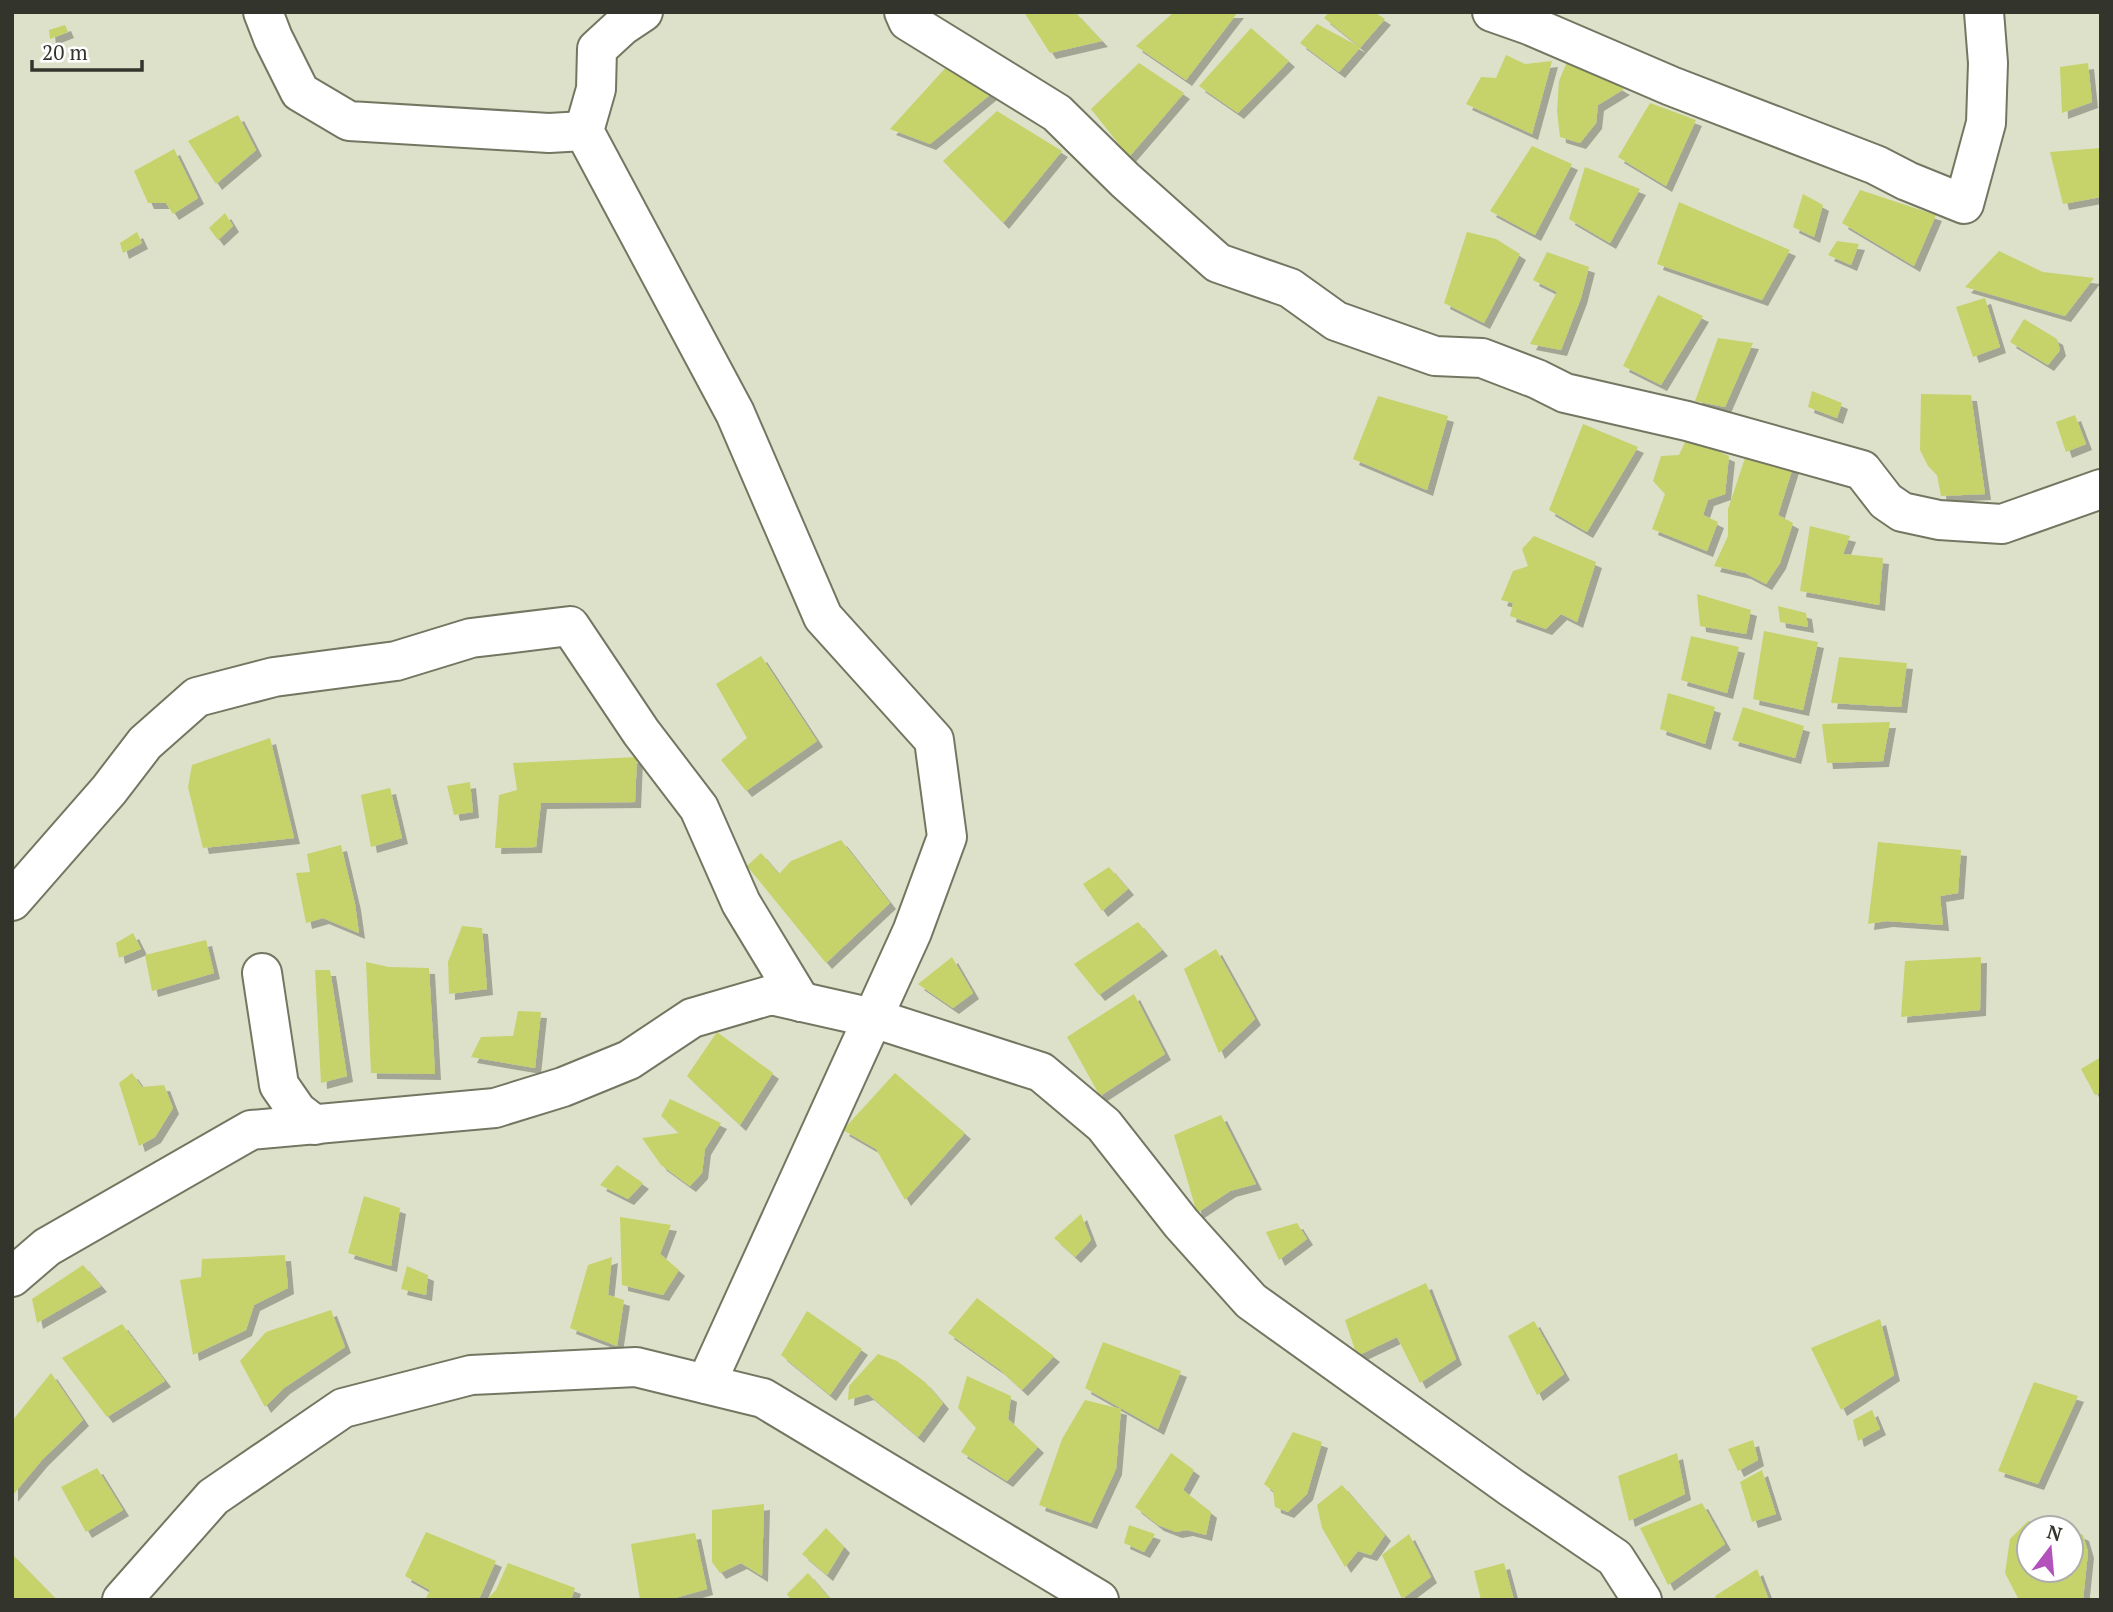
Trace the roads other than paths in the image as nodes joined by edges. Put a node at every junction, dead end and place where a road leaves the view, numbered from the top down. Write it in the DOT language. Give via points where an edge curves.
graph roads {
  1 [pos="263,12"];
  2 [pos="643,12"];
  3 [pos="904,12"];
  4 [pos="1492,12"];
  5 [pos="1984,12"];
  6 [pos="584,131"];
  7 [pos="2101,489"];
  8 [pos="12,901"];
  9 [pos="262,973"];
  10 [pos="801,1002"];
  11 [pos="873,1018"];
  12 [pos="315,1125"];
  13 [pos="12,1277"];
  14 [pos="705,1384"];
  15 [pos="122,1600"];
  16 [pos="1099,1600"];
  17 [pos="1642,1600"];
  1 -- 6 [label="street" via="300,92 349,121"];
  2 -- 6 [label="street" via="597,49 596,89"];
  3 -- 7 [label="street" via="908,21 1058,113 1219,264 1290,288 1336,321 1434,356 1482,358 1566,393 1862,470 1886,501 1902,512 1939,520 2002,524"];
  4 -- 5 [label="street" via="1964,204 1986,123"];
  6 -- 11 [label="street" via="735,412 823,617 934,740 947,836 912,932"];
  8 -- 10 [label="street" via="145,743 197,697 274,677 396,661 471,638 570,626 699,808 741,902"];
  9 -- 12 [label="street" via="279,1085 297,1111"];
  10 -- 11 [label="street"];
  10 -- 12 [label="street" via="771,995 692,1018 629,1060 495,1108"];
  11 -- 14 [label="street"];
  11 -- 17 [label="street" via="1041,1072 1104,1125 1181,1223 1251,1301 1615,1558"];
  12 -- 13 [label="street" via="251,1130 47,1247"];
  14 -- 15 [label="street" via="636,1367 471,1374 343,1408 213,1497"];
  14 -- 16 [label="street" via="763,1398"];
}
